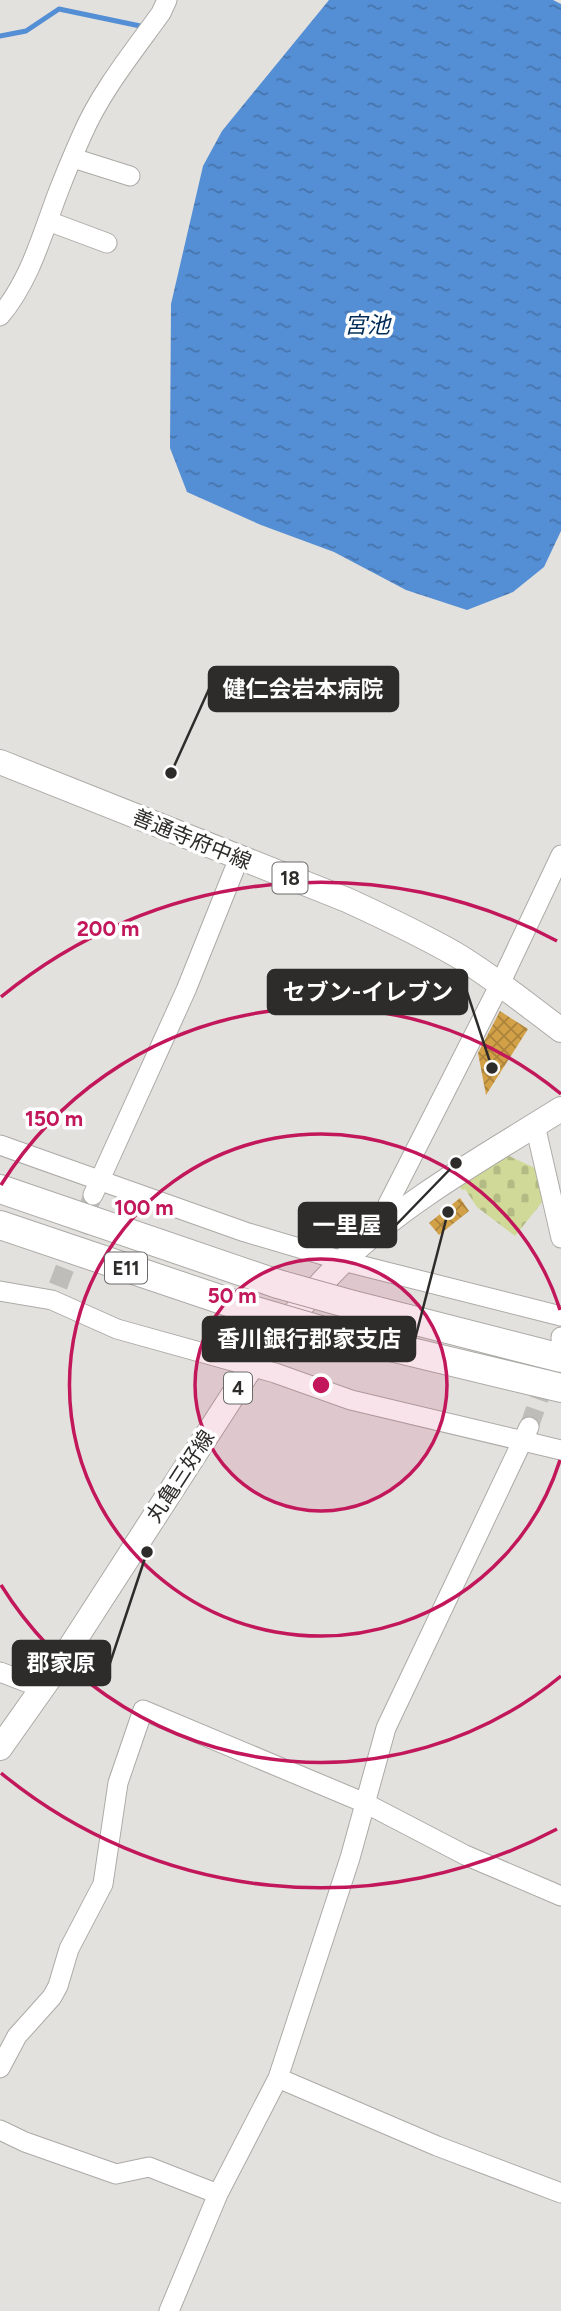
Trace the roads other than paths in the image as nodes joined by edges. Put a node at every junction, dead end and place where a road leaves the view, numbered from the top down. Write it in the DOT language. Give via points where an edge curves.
graph roads {
  1 [pos="167,0"];
  2 [pos="73,158"];
  3 [pos="130,176"];
  4 [pos="48,221"];
  5 [pos="107,243"];
  6 [pos="0,316"];
  7 [pos="0,762"];
  8 [pos="561,855"];
  9 [pos="239,858"];
  10 [pos="500,984"];
  11 [pos="561,1030"];
  12 [pos="561,1109"];
  13 [pos="535,1125"];
  14 [pos="0,1145"];
  15 [pos="96,1187"];
  16 [pos="0,1189"];
  17 [pos="390,1222"];
  18 [pos="0,1225"];
  19 [pos="561,1238"];
  20 [pos="343,1261"];
  21 [pos="0,1291"];
  22 [pos="561,1316"];
  23 [pos="561,1358"];
  24 [pos="251,1367"];
  25 [pos="561,1388"];
  26 [pos="526,1434"];
  27 [pos="561,1450"];
  28 [pos="0,1672"];
  29 [pos="42,1688"];
  30 [pos="0,1748"];
  31 [pos="365,1803"];
  32 [pos="561,1896"];
  33 [pos="0,2068"];
  34 [pos="278,2078"];
  35 [pos="0,2130"];
  36 [pos="561,2193"];
  37 [pos="218,2194"];
  38 [pos="169,2311"];
  1 -- 2 [label="street" via="103,97"];
  2 -- 3 [label="street"];
  2 -- 4 [label="street"];
  4 -- 5 [label="street"];
  4 -- 6 [label="street" via="27,274"];
  7 -- 9 [label="main road, 善通寺府中線 / 18"];
  8 -- 10 [label="street"];
  9 -- 10 [label="main road, 善通寺府中線 / 18" via="383,916"];
  9 -- 15 [label="street" via="186,990"];
  10 -- 11 [label="main road, 善通寺府中線 / 18"];
  10 -- 17 [label="street" via="388,1204"];
  12 -- 13 [label="main road, 丸亀三好線 / 4"];
  13 -- 17 [label="main road, 丸亀三好線 / 4" via="462,1169"];
  13 -- 19 [label="street"];
  14 -- 15 [label="street"];
  15 -- 20 [label="street"];
  16 -- 23 [label="highway, E11, bridge" via="278,1284"];
  17 -- 20 [label="main road, 丸亀三好線 / 4"];
  18 -- 25 [label="highway, E11, bridge" via="320,1330"];
  20 -- 22 [label="street"];
  20 -- 24 [label="main road, 丸亀三好線 / 4"];
  21 -- 24 [label="street" via="55,1293 117,1329"];
  24 -- 26 [label="street" via="351,1400"];
  24 -- 29 [label="main road, 丸亀三好線 / 4"];
  26 -- 27 [label="street"];
  26 -- 31 [label="street" via="386,1728"];
  28 -- 29 [label="street"];
  29 -- 30 [label="main road, 丸亀三好線 / 4"];
  31 -- 32 [label="street" via="466,1856"];
  31 -- 33 [label="street" via="144,1710 118,1783 103,1884 69,1949 52,1997 17,2036"];
  31 -- 34 [label="street"];
  34 -- 36 [label="street"];
  34 -- 37 [label="street"];
  35 -- 37 [label="street" via="116,2174 149,2167"];
  37 -- 38 [label="street"];
}
